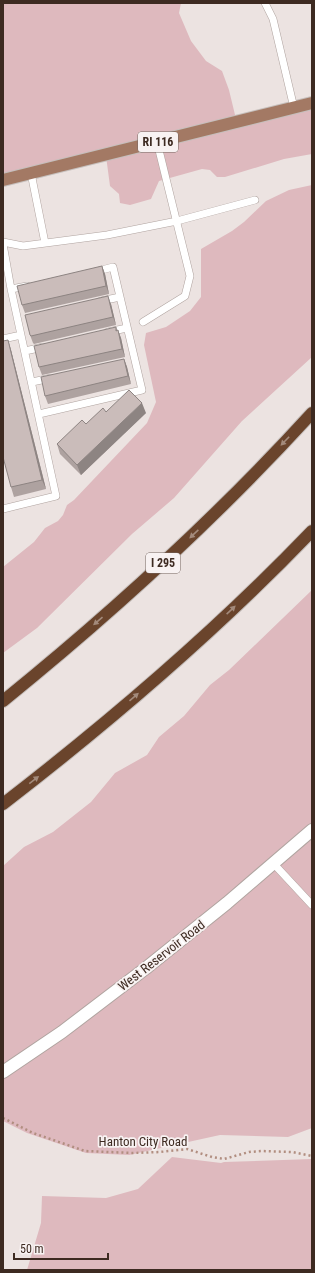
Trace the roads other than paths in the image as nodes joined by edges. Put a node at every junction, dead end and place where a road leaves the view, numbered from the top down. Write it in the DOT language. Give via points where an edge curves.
graph roads {
  1 [pos="265,3"];
  2 [pos="312,103"];
  3 [pos="294,108"];
  4 [pos="157,142"];
  5 [pos="31,173"];
  6 [pos="3,180"];
  7 [pos="255,200"];
  8 [pos="177,221"];
  9 [pos="3,243"];
  10 [pos="45,243"];
  11 [pos="89,272"];
  12 [pos="35,284"];
  13 [pos="11,289"];
  14 [pos="120,297"];
  15 [pos="91,304"];
  16 [pos="143,322"];
  17 [pos="127,328"];
  18 [pos="98,334"];
  19 [pos="21,335"];
  20 [pos="3,339"];
  21 [pos="47,346"];
  22 [pos="25,351"];
  23 [pos="61,376"];
  24 [pos="32,382"];
  25 [pos="312,413"];
  26 [pos="39,414"];
  27 [pos="3,508"];
  28 [pos="312,531"];
  29 [pos="3,701"];
  30 [pos="3,804"];
  31 [pos="312,830"];
  32 [pos="273,863"];
  33 [pos="312,905"];
  34 [pos="3,1072"];
  1 -- 3 [label="lane" via="272,19"];
  2 -- 3 [label="main road, RI 116"];
  3 -- 4 [label="main road, RI 116"];
  4 -- 5 [label="main road, RI 116"];
  4 -- 8 [label="lane"];
  5 -- 6 [label="main road, RI 116"];
  5 -- 10 [label="lane"];
  7 -- 8 [label="lane"];
  8 -- 10 [label="lane" via="107,235"];
  8 -- 16 [label="lane" via="190,276 185,296"];
  9 -- 10 [label="lane" via="23,246"];
  9 -- 13 [label="lane"];
  11 -- 14 [label="lane" via="113,267"];
  12 -- 13 [label="lane"];
  13 -- 19 [label="lane" via="22,319"];
  14 -- 15 [label="lane"];
  14 -- 17 [label="lane"];
  17 -- 18 [label="lane"];
  17 -- 26 [label="lane" via="131,361 142,390"];
  19 -- 20 [label="lane"];
  19 -- 22 [label="lane"];
  21 -- 22 [label="lane"];
  22 -- 24 [label="lane"];
  23 -- 24 [label="lane"];
  24 -- 26 [label="lane"];
  25 -- 29 [label="highway, I 295, one-way" via="166,560"];
  26 -- 27 [label="lane" via="56,496"];
  30 -- 28 [label="highway, one-way" via="68,754 173,663"];
  31 -- 32 [label="street, West Reservoir Road"];
  32 -- 33 [label="lane"];
  32 -- 34 [label="street, West Reservoir Road" via="146,968 62,1032"];
}
